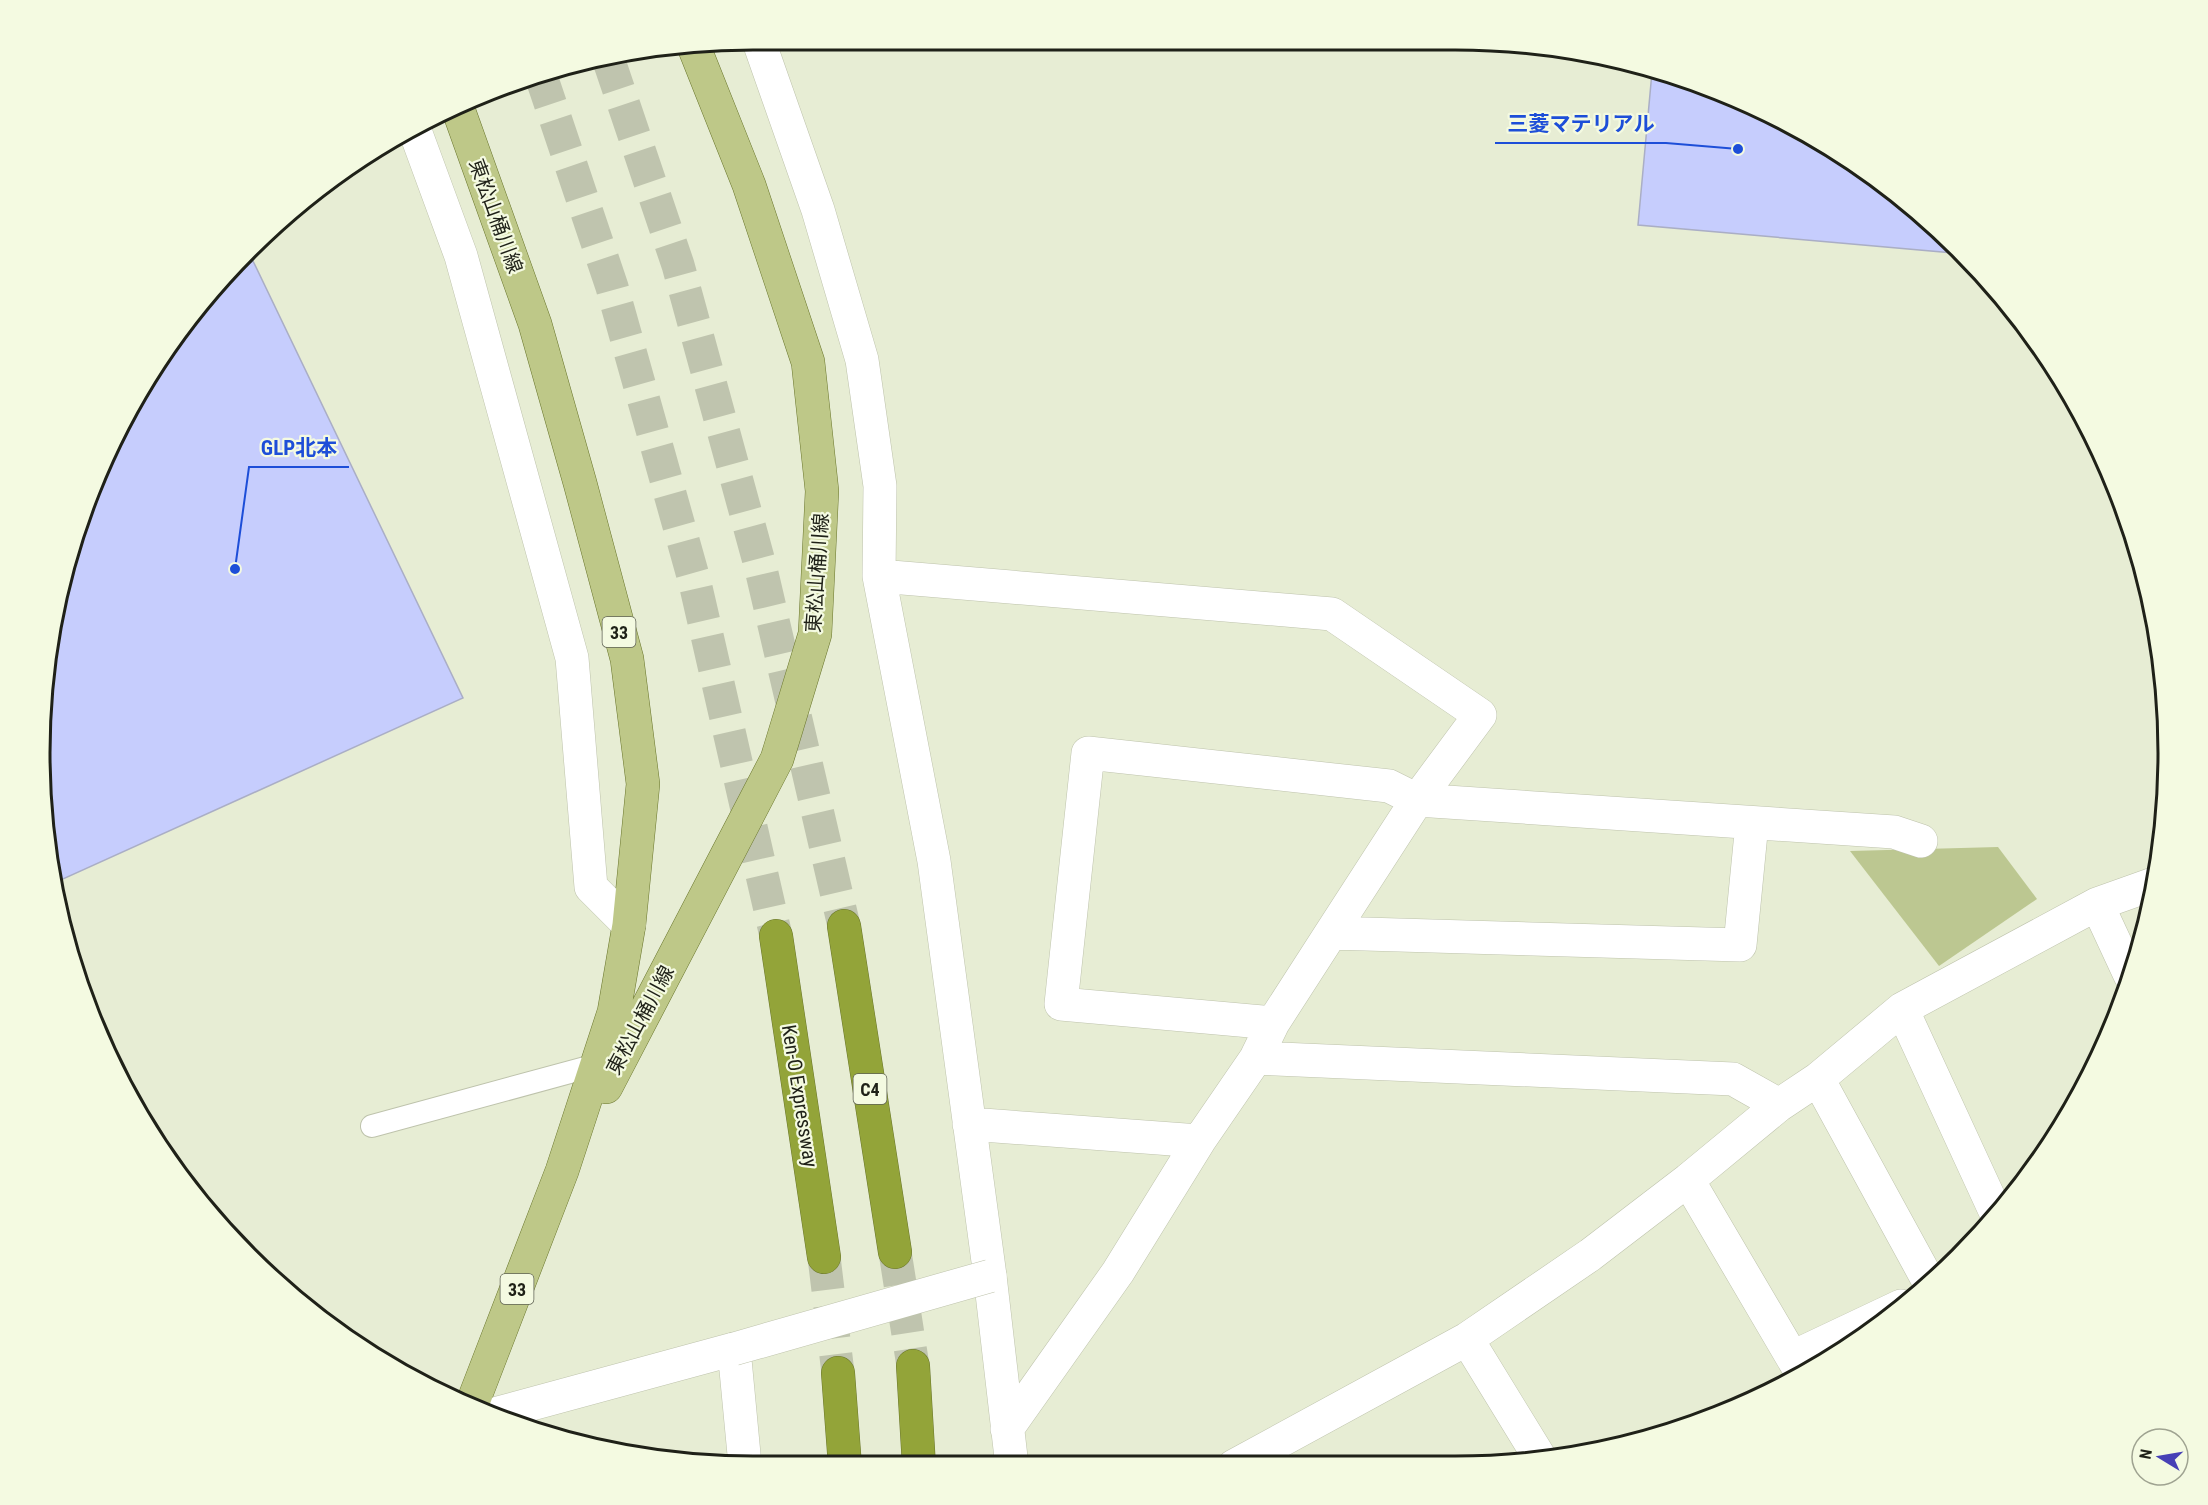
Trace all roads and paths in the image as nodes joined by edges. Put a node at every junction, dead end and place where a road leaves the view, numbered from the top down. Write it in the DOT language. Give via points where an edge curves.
graph roads {
  1 [pos="762,50"];
  2 [pos="696,52"];
  3 [pos="460,114"];
  4 [pos="417,136"];
  5 [pos="879,576"];
  6 [pos="1418,800"];
  7 [pos="1752,823"];
  8 [pos="1921,841"];
  9 [pos="2145,887"];
  10 [pos="2097,904"];
  11 [pos="629,926"];
  12 [pos="844,926"];
  13 [pos="1331,933"];
  14 [pos="776,936"];
  15 [pos="2125,965"];
  16 [pos="1902,1008"];
  17 [pos="1273,1023"];
  18 [pos="1256,1058"];
  19 [pos="596,1065"];
  20 [pos="1818,1079"];
  21 [pos="1779,1105"];
  22 [pos="969,1124"];
  23 [pos="372,1126"];
  24 [pos="1199,1141"];
  25 [pos="562,1171"];
  26 [pos="1688,1180"];
  27 [pos="1993,1205"];
  28 [pos="896,1252"];
  29 [pos="824,1257"];
  30 [pos="1925,1275"];
  31 [pos="990,1276"];
  32 [pos="1467,1339"];
  33 [pos="1834,1344"];
  34 [pos="734,1349"];
  35 [pos="1798,1365"];
  36 [pos="913,1366"];
  37 [pos="838,1373"];
  38 [pos="474,1398"];
  39 [pos="507,1411"];
  40 [pos="1007,1429"];
  41 [pos="1535,1450"];
  42 [pos="744,1456"];
  43 [pos="844,1456"];
  44 [pos="918,1456"];
  45 [pos="1010,1456"];
  46 [pos="1252,1456"];
  1 -- 5 [label="street" via="818,210 862,360 880,486"];
  2 -- 25 [label="main road, 東松山桶川線 / 33" via="749,184 808,362 822,491 815,633 777,759"];
  3 -- 11 [label="main road, 東松山桶川線 / 33" via="535,324 627,659 643,784"];
  4 -- 11 [label="street" via="461,256 572,658 591,887"];
  5 -- 6 [label="street" via="1332,614 1480,715"];
  5 -- 22 [label="street" via="934,861"];
  6 -- 7 [label="street"];
  6 -- 13 [label="street"];
  6 -- 17 [label="street" via="1389,786 1088,753 1061,1004"];
  7 -- 8 [label="street" via="1894,832"];
  7 -- 13 [label="street" via="1740,945"];
  9 -- 10 [label="street"];
  10 -- 15 [label="street"];
  10 -- 16 [label="street"];
  11 -- 19 [label="main road, 東松山桶川線 / 33" via="614,1012"];
  12 -- 28 [label="highway, C4"];
  13 -- 17 [label="street"];
  14 -- 29 [label="highway, Ken-O Expressway"];
  16 -- 20 [label="street"];
  16 -- 27 [label="street"];
  17 -- 18 [label="street"];
  18 -- 21 [label="street" via="1733,1079"];
  18 -- 24 [label="street"];
  19 -- 23 [label="lane"];
  19 -- 25 [label="main road, 東松山桶川線 / 33"];
  20 -- 21 [label="street"];
  20 -- 30 [label="street"];
  21 -- 26 [label="street"];
  22 -- 24 [label="street"];
  22 -- 31 [label="street"];
  24 -- 40 [label="street" via="1118,1272"];
  25 -- 38 [label="main road, 東松山桶川線 / 33"];
  26 -- 32 [label="street" via="1590,1255"];
  26 -- 35 [label="street"];
  31 -- 34 [label="street, bridge"];
  31 -- 40 [label="street"];
  32 -- 41 [label="street"];
  32 -- 46 [label="street"];
  33 -- 35 [label="street"];
  34 -- 39 [label="street"];
  34 -- 42 [label="street"];
  36 -- 44 [label="highway"];
  37 -- 43 [label="highway"];
  40 -- 45 [label="street"];
}
